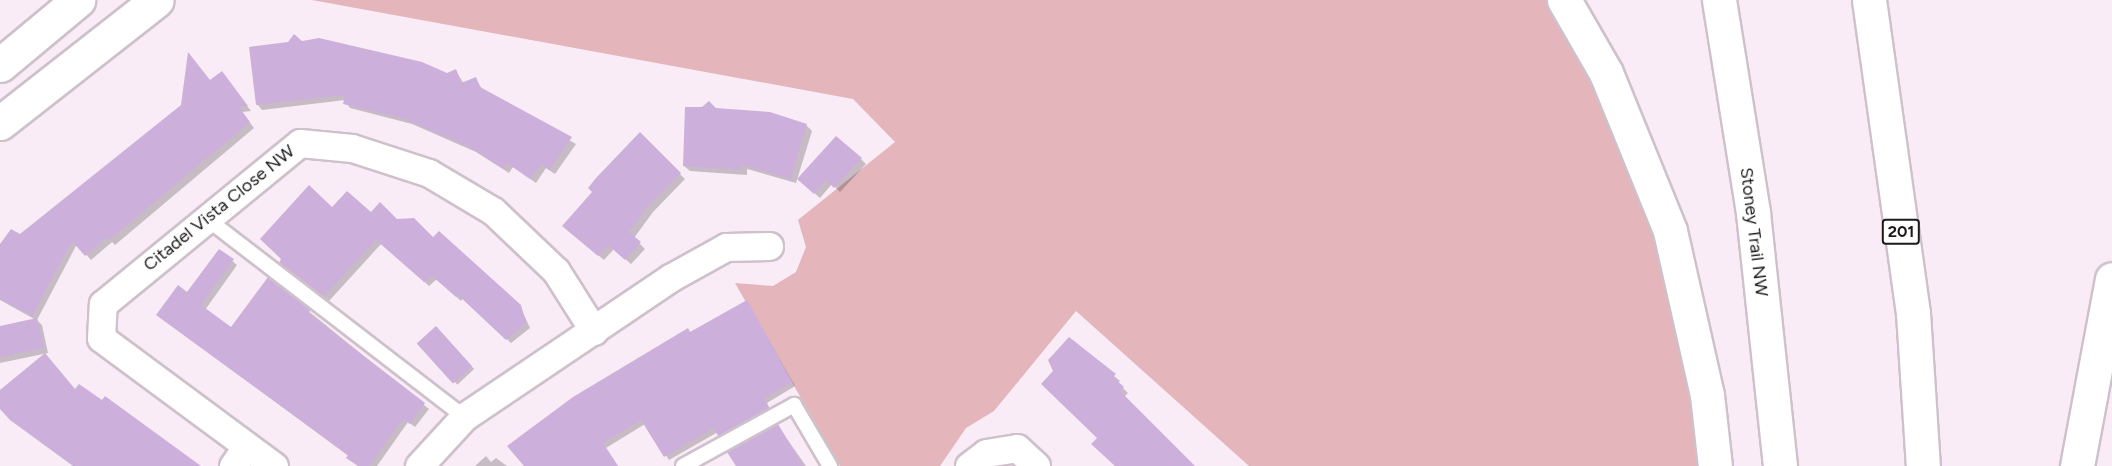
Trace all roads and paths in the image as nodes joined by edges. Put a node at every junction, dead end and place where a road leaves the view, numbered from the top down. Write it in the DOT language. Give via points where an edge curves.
graph roads {
  1 [pos="78,0"];
  2 [pos="157,0"];
  3 [pos="1564,0"];
  4 [pos="1719,0"];
  5 [pos="1869,0"];
  6 [pos="0,65"];
  7 [pos="0,123"];
  8 [pos="206,218"];
  9 [pos="769,246"];
  10 [pos="2112,279"];
  11 [pos="594,332"];
  12 [pos="464,417"];
  13 [pos="240,456"];
  14 [pos="274,466"];
  15 [pos="419,466"];
  16 [pos="683,466"];
  17 [pos="830,466"];
  18 [pos="969,466"];
  19 [pos="1036,466"];
  20 [pos="1715,466"];
  21 [pos="1780,466"];
  22 [pos="1923,466"];
  23 [pos="2077,466"];
  1 -- 6 [label="main road"];
  2 -- 7 [label="main road"];
  3 -- 20 [label="main road" via="1606,73 1670,231 1703,374"];
  4 -- 21 [label="main road, Stoney Trail NW" via="1753,213"];
  5 -- 22 [label="main road, 201" via="1913,313"];
  8 -- 11 [label="street, Citadel Vista Close NW" via="300,143 352,148 429,174 493,211 556,271"];
  8 -- 12 [label="lane"];
  8 -- 13 [label="street, Citadel Vista Close NW" via="103,304 101,338"];
  9 -- 11 [label="street" via="726,247 670,278"];
  10 -- 23 [label="main road"];
  11 -- 12 [label="street"];
  12 -- 15 [label="street"];
  13 -- 14 [label="street, Citadel Vista Close NW"];
  16 -- 17 [label="lane" via="794,405"];
  18 -- 19 [label="street" via="986,453 1017,448"];
}
